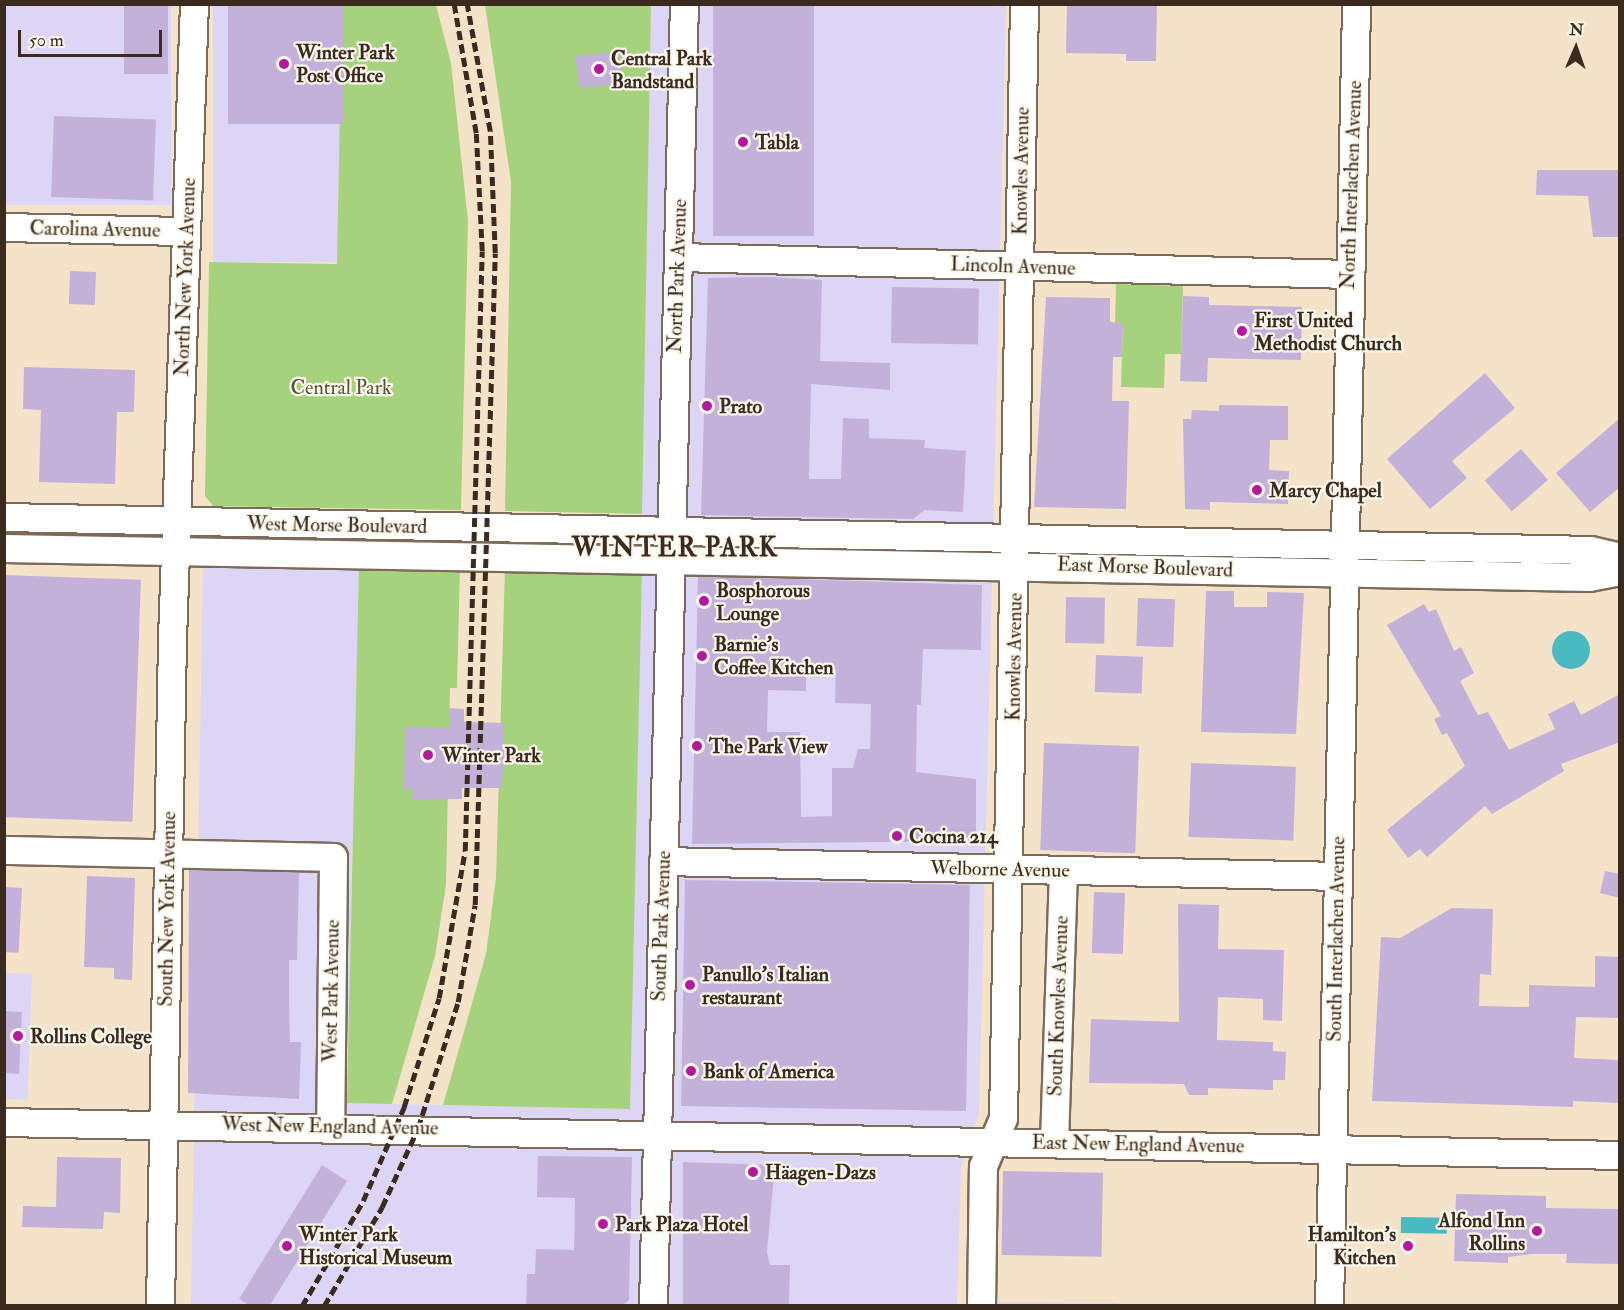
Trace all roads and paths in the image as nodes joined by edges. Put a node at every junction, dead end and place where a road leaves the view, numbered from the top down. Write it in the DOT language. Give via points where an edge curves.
graph roads {
  1 [pos="194,4"];
  2 [pos="684,4"];
  3 [pos="1024,4"];
  4 [pos="1356,4"];
  5 [pos="4,227"];
  6 [pos="186,231"];
  7 [pos="678,257"];
  8 [pos="1019,266"];
  9 [pos="1348,274"];
  10 [pos="4,517"];
  11 [pos="180,521"];
  12 [pos="337,524"];
  13 [pos="1341,545"];
  14 [pos="670,547"];
  15 [pos="4,548"];
  16 [pos="179,549"];
  17 [pos="1016,551"];
  18 [pos="337,552"];
  19 [pos="1620,557"];
  20 [pos="1620,570"];
  21 [pos="1341,573"];
  22 [pos="4,850"];
  23 [pos="168,853"];
  24 [pos="663,861"];
  25 [pos="1010,870"];
  26 [pos="1063,871"];
  27 [pos="1337,876"];
  28 [pos="4,1122"];
  29 [pos="163,1123"];
  30 [pos="330,1126"];
  31 [pos="656,1133"];
  32 [pos="993,1141"];
  33 [pos="1054,1142"];
  34 [pos="1332,1148"];
  35 [pos="1620,1155"];
  36 [pos="160,1305"];
  37 [pos="653,1305"];
  38 [pos="981,1305"];
  39 [pos="1329,1305"];
  1 -- 6 [label="street, North New York Avenue"];
  2 -- 7 [label="street, North Park Avenue"];
  3 -- 8 [label="street, Knowles Avenue"];
  4 -- 9 [label="street, North Interlachen Avenue"];
  5 -- 6 [label="street, Carolina Avenue"];
  6 -- 11 [label="street, North New York Avenue"];
  7 -- 8 [label="street, Lincoln Avenue"];
  7 -- 14 [label="street, North Park Avenue"];
  8 -- 9 [label="street, Lincoln Avenue"];
  8 -- 17 [label="street, Knowles Avenue"];
  9 -- 13 [label="street, North Interlachen Avenue"];
  10 -- 11 [label="street, West Morse Boulevard"];
  11 -- 12 [label="street, West Morse Boulevard"];
  11 -- 16 [label="street, North New York Avenue"];
  12 -- 14 [label="street, West Morse Boulevard"];
  12 -- 18 [label="street"];
  13 -- 17 [label="street, East Morse Boulevard"];
  13 -- 19 [label="street, East Morse Boulevard" via="1590,550"];
  13 -- 21 [label="street, North Interlachen Avenue"];
  14 -- 17 [label="street, East Morse Boulevard"];
  14 -- 18 [label="street, West Morse Boulevard"];
  14 -- 24 [label="street, South Park Avenue"];
  15 -- 16 [label="street, West Morse Boulevard"];
  16 -- 18 [label="street, West Morse Boulevard"];
  16 -- 23 [label="street, South New York Avenue"];
  17 -- 21 [label="street, East Morse Boulevard"];
  17 -- 25 [label="street, Knowles Avenue"];
  20 -- 21 [label="street, East Morse Boulevard" via="1588,577"];
  21 -- 27 [label="street, South Interlachen Avenue"];
  22 -- 23 [label="street"];
  23 -- 29 [label="street, South New York Avenue"];
  23 -- 30 [label="street, West Park Avenue" via="333,857"];
  24 -- 25 [label="street, Welborne Avenue"];
  24 -- 31 [label="street, South Park Avenue"];
  25 -- 26 [label="street, Welborne Avenue"];
  25 -- 32 [label="street, Knowles Avenue" via="1003,1118"];
  26 -- 27 [label="street, Welborne Avenue"];
  26 -- 33 [label="street, South Knowles Avenue"];
  27 -- 34 [label="street, South Interlachen Avenue"];
  28 -- 29 [label="street, West New England Avenue"];
  29 -- 30 [label="street, West New England Avenue"];
  29 -- 36 [label="street, South New York Avenue"];
  30 -- 31 [label="street, West New England Avenue"];
  31 -- 32 [label="street, East New England Avenue"];
  31 -- 37 [label="street, South Park Avenue"];
  32 -- 33 [label="street, East New England Avenue"];
  32 -- 38 [label="street, Knowles Avenue" via="983,1166"];
  33 -- 34 [label="street, East New England Avenue"];
  34 -- 35 [label="street, East New England Avenue"];
  34 -- 39 [label="street, South Interlachen Avenue"];
}
